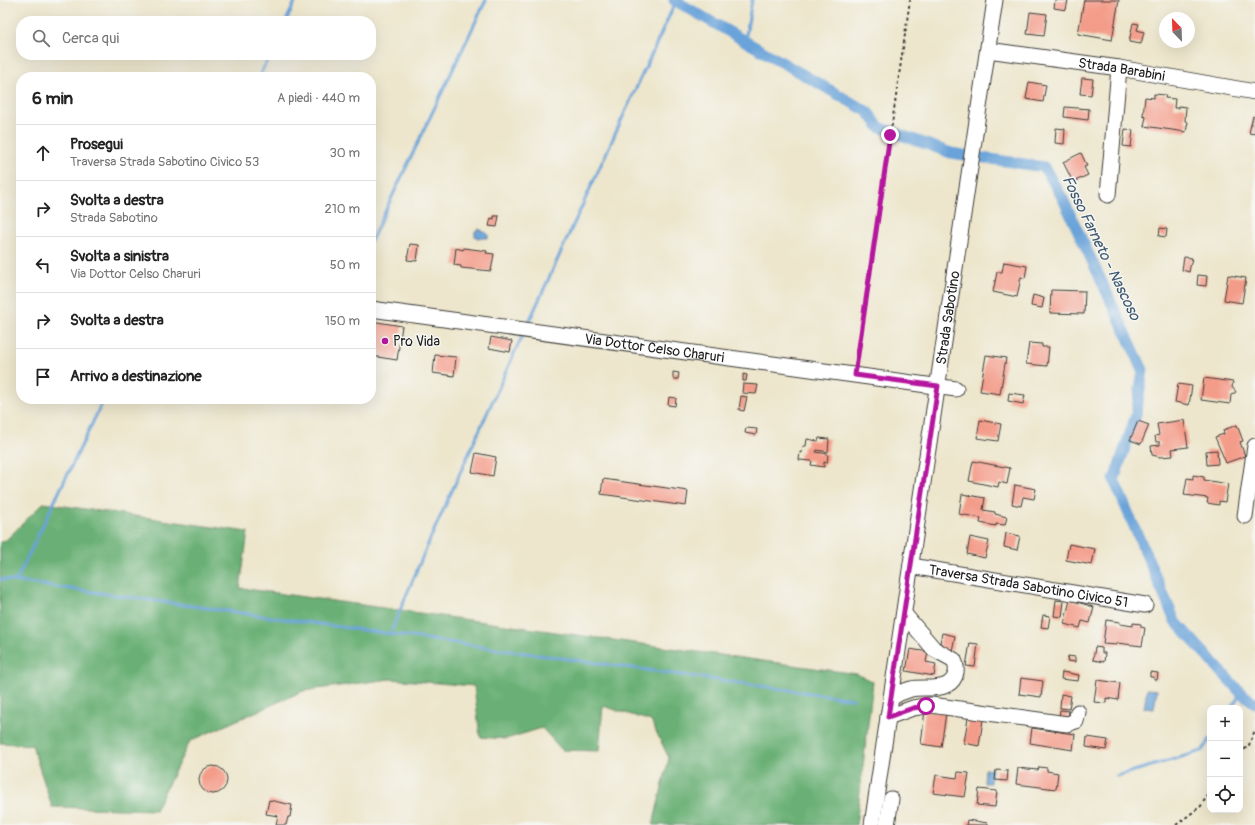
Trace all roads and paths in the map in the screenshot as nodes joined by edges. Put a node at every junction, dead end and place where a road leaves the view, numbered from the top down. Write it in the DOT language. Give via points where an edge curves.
graph roads {
  1 [pos="910,0"];
  2 [pos="995,0"];
  3 [pos="988,50"];
  4 [pos="1119,68"];
  5 [pos="1255,92"];
  6 [pos="1108,195"];
  7 [pos="376,310"];
  8 [pos="855,375"];
  9 [pos="938,386"];
  10 [pos="956,389"];
  11 [pos="1255,446"];
  12 [pos="1245,516"];
  13 [pos="911,566"];
  14 [pos="1145,605"];
  15 [pos="904,614"];
  16 [pos="891,698"];
  17 [pos="1078,712"];
  18 [pos="888,717"];
  19 [pos="1255,730"];
  20 [pos="1243,751"];
  21 [pos="1207,797"];
  22 [pos="891,799"];
  23 [pos="872,825"];
  24 [pos="887,825"];
  25 [pos="1176,825"];
  1 -- 8 [label="path"];
  2 -- 3 [label="street, Strada Sabotino"];
  3 -- 4 [label="street, Strada Barabini"];
  3 -- 9 [label="street, Strada Sabotino"];
  4 -- 5 [label="street, Strada Barabini"];
  4 -- 6 [label="street"];
  7 -- 8 [label="street, Via Dottor Celso Charuri"];
  8 -- 9 [label="street, Via Dottor Celso Charuri"];
  9 -- 10 [label="street, Via Dottor Celso Charuri"];
  9 -- 13 [label="street, Strada Sabotino"];
  11 -- 12 [label="street"];
  13 -- 14 [label="street, Traversa Strada Sabotino Civico 51"];
  13 -- 15 [label="street, Strada Sabotino"];
  15 -- 16 [label="street, Strada Sabotino"];
  15 -- 16 [label="street" via="934,649 954,660 956,668 952,680 945,686 911,689"];
  16 -- 18 [label="street, Strada Sabotino"];
  17 -- 18 [label="street" via="1076,721 1067,724 930,705"];
  18 -- 23 [label="street, Strada Sabotino"];
  19 -- 20 [label="path" via="1249,745"];
  21 -- 25 [label="path" via="1202,806"];
  22 -- 24 [label="street"];
}
